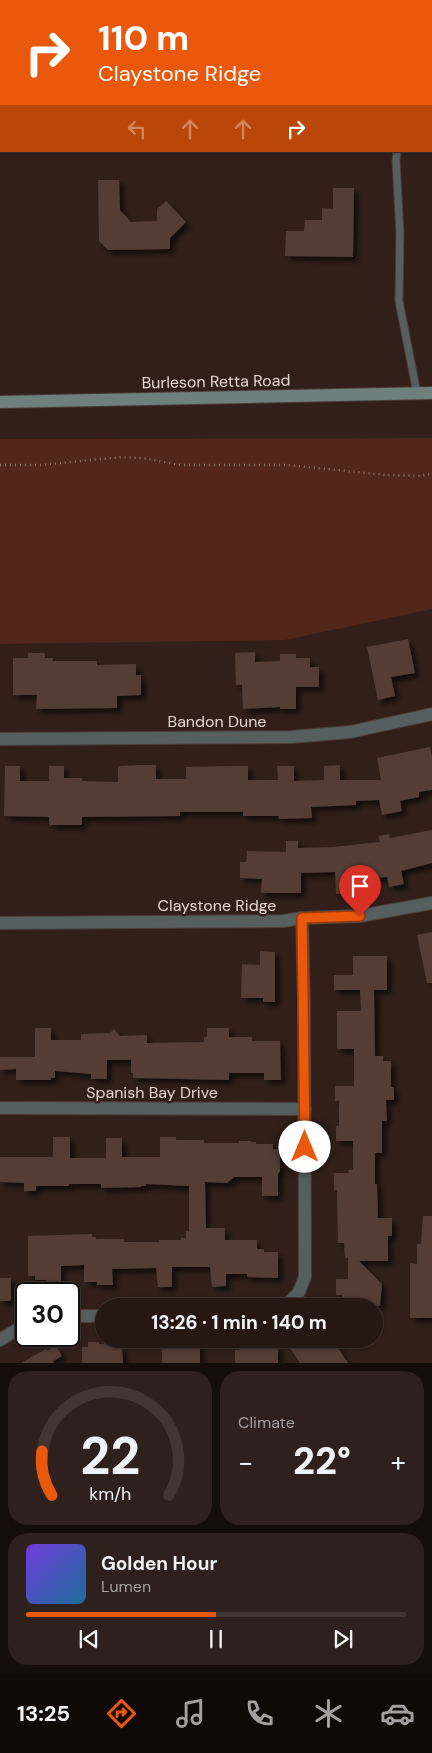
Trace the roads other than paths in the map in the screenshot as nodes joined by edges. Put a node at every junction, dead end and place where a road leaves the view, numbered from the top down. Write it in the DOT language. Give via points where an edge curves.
graph roads {
  1 [pos="397,152"];
  2 [pos="417,393"];
  3 [pos="432,393"];
  4 [pos="0,402"];
  5 [pos="432,714"];
  6 [pos="0,739"];
  7 [pos="432,903"];
  8 [pos="302,918"];
  9 [pos="0,923"];
  10 [pos="0,1108"];
  11 [pos="305,1109"];
  12 [pos="294,1298"];
  13 [pos="80,1316"];
  14 [pos="95,1316"];
  15 [pos="15,1331"];
  16 [pos="0,1340"];
  1 -- 2 [label="lane" via="399,301"];
  2 -- 3 [label="street, Burleson Retta Road"];
  2 -- 4 [label="street, Burleson Retta Road"];
  5 -- 6 [label="street, Bandon Dune" via="350,732 291,737"];
  7 -- 8 [label="street, Claystone Ridge" via="360,916"];
  8 -- 9 [label="street, Claystone Ridge" via="284,921"];
  8 -- 11 [label="street"];
  10 -- 11 [label="street, Spanish Bay Drive"];
  11 -- 12 [label="street" via="305,1277"];
  13 -- 14 [label="street"];
  15 -- 16 [label="street"];
}
